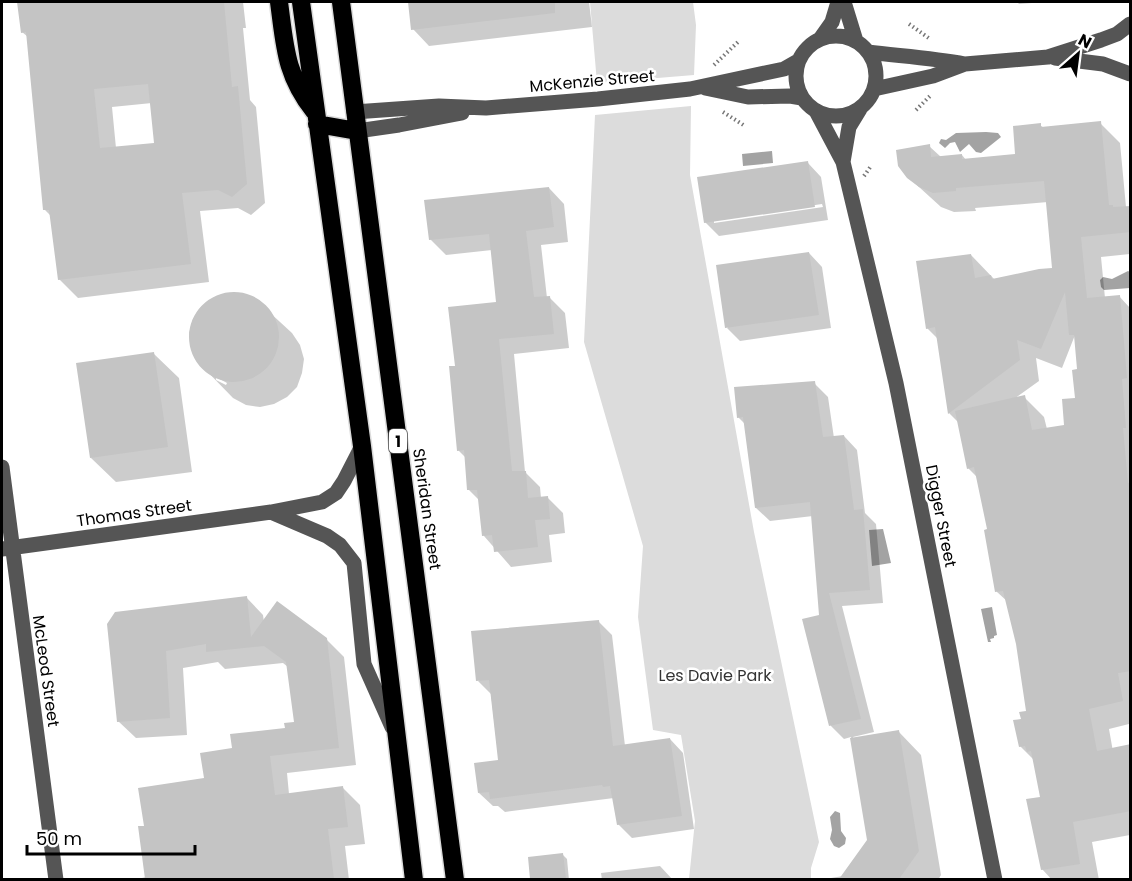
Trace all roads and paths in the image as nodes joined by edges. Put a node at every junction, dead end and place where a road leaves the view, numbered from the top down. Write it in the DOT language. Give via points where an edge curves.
graph roads {
  1 [pos="279,2"];
  2 [pos="301,2"];
  3 [pos="341,2"];
  4 [pos="838,2"];
  5 [pos="844,2"];
  6 [pos="1131,24"];
  7 [pos="820,39"];
  8 [pos="856,40"];
  9 [pos="868,52"];
  10 [pos="1048,57"];
  11 [pos="798,61"];
  12 [pos="965,64"];
  13 [pos="1131,74"];
  14 [pos="702,88"];
  15 [pos="874,89"];
  16 [pos="802,98"];
  17 [pos="486,108"];
  18 [pos="861,108"];
  19 [pos="816,111"];
  20 [pos="354,112"];
  21 [pos="316,118"];
  22 [pos="357,131"];
  23 [pos="843,162"];
  24 [pos="362,446"];
  25 [pos="2,466"];
  26 [pos="271,512"];
  27 [pos="6,549"];
  28 [pos="397,736"];
  29 [pos="56,879"];
  30 [pos="414,879"];
  31 [pos="455,879"];
  32 [pos="994,879"];
  1 -- 21 [label="highway" via="290,68"];
  2 -- 21 [label="highway"];
  3 -- 20 [label="highway, Sheridan Street / 1"];
  4 -- 7 [label="street" via="832,22"];
  5 -- 8 [label="street"];
  6 -- 10 [label="street" via="1101,40"];
  7 -- 8 [label="street" via="844,36"];
  7 -- 11 [label="street"];
  8 -- 9 [label="street"];
  9 -- 12 [label="street"];
  9 -- 15 [label="street" via="874,63"];
  10 -- 12 [label="street"];
  10 -- 13 [label="street" via="1103,64"];
  11 -- 14 [label="street, McKenzie Street" via="784,69"];
  11 -- 16 [label="street" via="796,80"];
  12 -- 15 [label="street" via="933,76"];
  14 -- 16 [label="street, McKenzie Street" via="748,97"];
  14 -- 17 [label="street, McKenzie Street"];
  15 -- 18 [label="street"];
  16 -- 19 [label="street"];
  17 -- 20 [label="street, McKenzie Street" via="439,106"];
  17 -- 22 [label="street, McKenzie Street"];
  18 -- 19 [label="street" via="839,116"];
  18 -- 23 [label="street, Digger Street" via="849,127"];
  19 -- 23 [label="street, Digger Street"];
  20 -- 21 [label="highway"];
  20 -- 22 [label="highway, Sheridan Street / 1"];
  21 -- 22 [label="highway"];
  21 -- 24 [label="highway"];
  22 -- 31 [label="highway, Sheridan Street / 1"];
  23 -- 32 [label="street, Digger Street" via="896,383"];
  24 -- 26 [label="street, Thomas Street" via="336,493 322,502"];
  24 -- 28 [label="highway"];
  25 -- 27 [label="street, McLeod Street"];
  26 -- 27 [label="street, Thomas Street"];
  26 -- 28 [label="street" via="327,536 340,544 354,563 364,664"];
  27 -- 29 [label="street, McLeod Street"];
  28 -- 30 [label="highway"];
}
